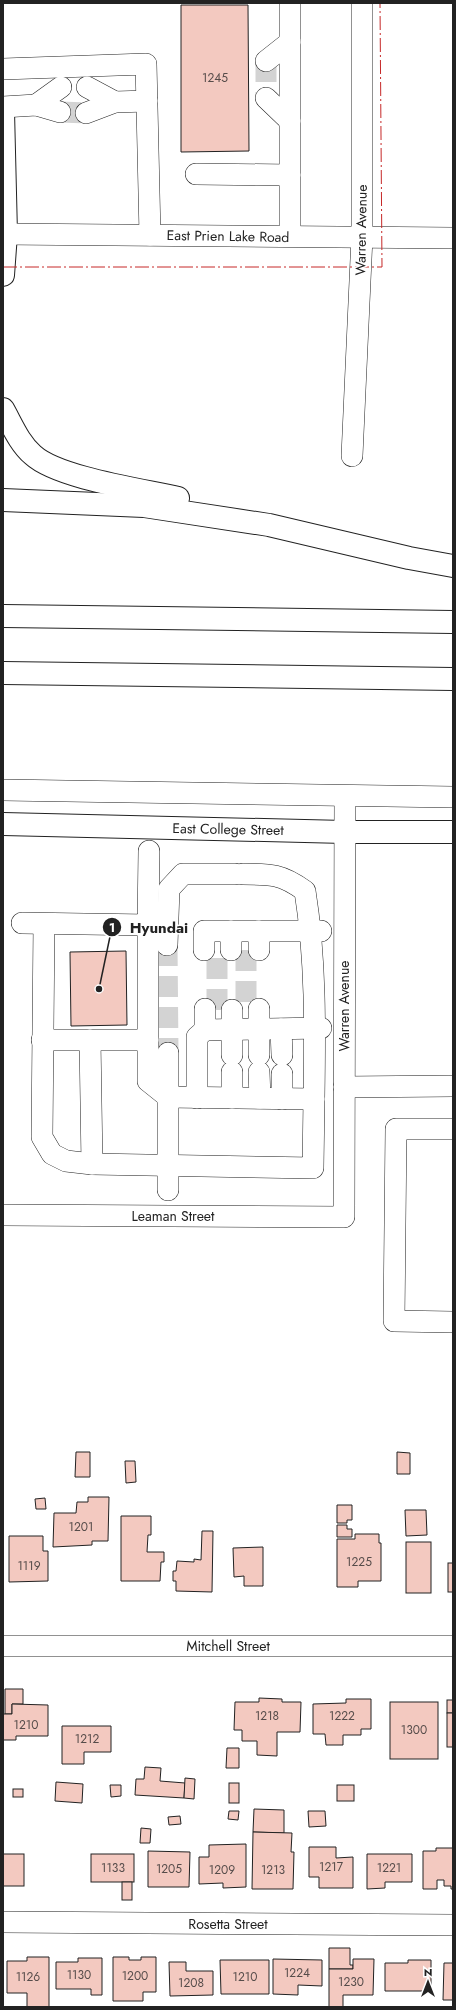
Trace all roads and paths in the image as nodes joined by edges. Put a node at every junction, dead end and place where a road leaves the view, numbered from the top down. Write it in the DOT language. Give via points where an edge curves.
graph roads {
  1 [pos="290,3"];
  2 [pos="362,3"];
  3 [pos="290,42"];
  4 [pos="266,61"];
  5 [pos="3,69"];
  6 [pos="61,87"];
  7 [pos="87,87"];
  8 [pos="266,98"];
  9 [pos="147,101"];
  10 [pos="115,102"];
  11 [pos="36,105"];
  12 [pos="3,107"];
  13 [pos="3,111"];
  14 [pos="60,112"];
  15 [pos="86,113"];
  16 [pos="290,121"];
  17 [pos="196,174"];
  18 [pos="290,175"];
  19 [pos="4,234"];
  20 [pos="150,235"];
  21 [pos="290,236"];
  22 [pos="362,237"];
  23 [pos="453,238"];
  24 [pos="3,275"];
  25 [pos="3,409"];
  26 [pos="352,456"];
  27 [pos="3,500"];
  28 [pos="269,525"];
  29 [pos="453,566"];
  30 [pos="3,616"];
  31 [pos="453,622"];
  32 [pos="3,673"];
  33 [pos="453,679"];
  34 [pos="3,790"];
  35 [pos="345,796"];
  36 [pos="453,798"];
  37 [pos="3,824"];
  38 [pos="344,832"];
  39 [pos="453,832"];
  40 [pos="149,851"];
  41 [pos="22,923"];
  42 [pos="44,924"];
  43 [pos="148,925"];
  44 [pos="316,931"];
  45 [pos="235,941"];
  46 [pos="167,945"];
  47 [pos="232,1020"];
  48 [pos="318,1028"];
  49 [pos="281,1029"];
  50 [pos="42,1040"];
  51 [pos="90,1040"];
  52 [pos="148,1040"];
  53 [pos="168,1053"];
  54 [pos="453,1086"];
  55 [pos="344,1088"];
  56 [pos="168,1097"];
  57 [pos="197,1098"];
  58 [pos="232,1098"];
  59 [pos="260,1098"];
  60 [pos="282,1099"];
  61 [pos="314,1099"];
  62 [pos="453,1129"];
  63 [pos="92,1164"];
  64 [pos="168,1165"];
  65 [pos="168,1190"];
  66 [pos="3,1215"];
  67 [pos="344,1217"];
  68 [pos="453,1322"];
  69 [pos="3,1646"];
  70 [pos="453,1646"];
  71 [pos="3,1922"];
  72 [pos="453,1925"];
  1 -- 3 [label="street"];
  2 -- 22 [label="street, Warren Avenue"];
  3 -- 4 [label="street"];
  3 -- 16 [label="street"];
  5 -- 9 [label="street" via="146,64"];
  6 -- 11 [label="street"];
  7 -- 10 [label="street"];
  8 -- 16 [label="street"];
  9 -- 10 [label="street"];
  9 -- 20 [label="street"];
  10 -- 15 [label="street"];
  11 -- 12 [label="street"];
  11 -- 14 [label="street"];
  13 -- 19 [label="main road"];
  16 -- 18 [label="street"];
  17 -- 18 [label="street"];
  18 -- 21 [label="street"];
  19 -- 20 [label="street, East Prien Lake Road"];
  19 -- 24 [label="main road"];
  20 -- 21 [label="street, East Prien Lake Road"];
  21 -- 22 [label="street, East Prien Lake Road"];
  22 -- 23 [label="street, East Prien Lake Road"];
  22 -- 26 [label="street, Warren Avenue"];
  25 -- 28 [label="main road" via="20,440 33,455 50,466 79,476 196,502"];
  27 -- 28 [label="main road" via="144,506"];
  28 -- 29 [label="main road"];
  30 -- 31 [label="main road"];
  32 -- 33 [label="main road"];
  34 -- 35 [label="street"];
  35 -- 36 [label="street"];
  35 -- 38 [label="street, Warren Avenue"];
  37 -- 38 [label="main road, East College Street"];
  38 -- 39 [label="main road, East College Street"];
  38 -- 55 [label="street, Warren Avenue"];
  40 -- 43 [label="street"];
  41 -- 42 [label="street"];
  42 -- 43 [label="street"];
  42 -- 50 [label="street"];
  43 -- 52 [label="street"];
  44 -- 45 [label="street"];
  44 -- 46 [label="street" via="305,891 289,879 266,874 183,874 169,888"];
  44 -- 48 [label="street"];
  47 -- 49 [label="street"];
  47 -- 57 [label="street" via="197,1037"];
  47 -- 58 [label="street"];
  47 -- 59 [label="street" via="259,1063"];
  48 -- 49 [label="street"];
  48 -- 61 [label="street"];
  49 -- 60 [label="street"];
  50 -- 51 [label="street"];
  50 -- 63 [label="street" via="42,1137 52,1154 66,1161"];
  51 -- 52 [label="street"];
  51 -- 63 [label="street"];
  52 -- 56 [label="street" via="148,1081"];
  53 -- 56 [label="street"];
  54 -- 55 [label="street"];
  55 -- 67 [label="street, Warren Avenue"];
  56 -- 57 [label="street"];
  56 -- 64 [label="street"];
  57 -- 58 [label="street"];
  58 -- 59 [label="street"];
  59 -- 60 [label="street"];
  60 -- 61 [label="street"];
  61 -- 64 [label="street" via="314,1168"];
  62 -- 68 [label="street" via="396,1129 394,1321"];
  63 -- 64 [label="street"];
  64 -- 65 [label="street"];
  66 -- 67 [label="street, Leaman Street"];
  69 -- 70 [label="street, Mitchell Street"];
  71 -- 72 [label="street, Rosetta Street"];
}
